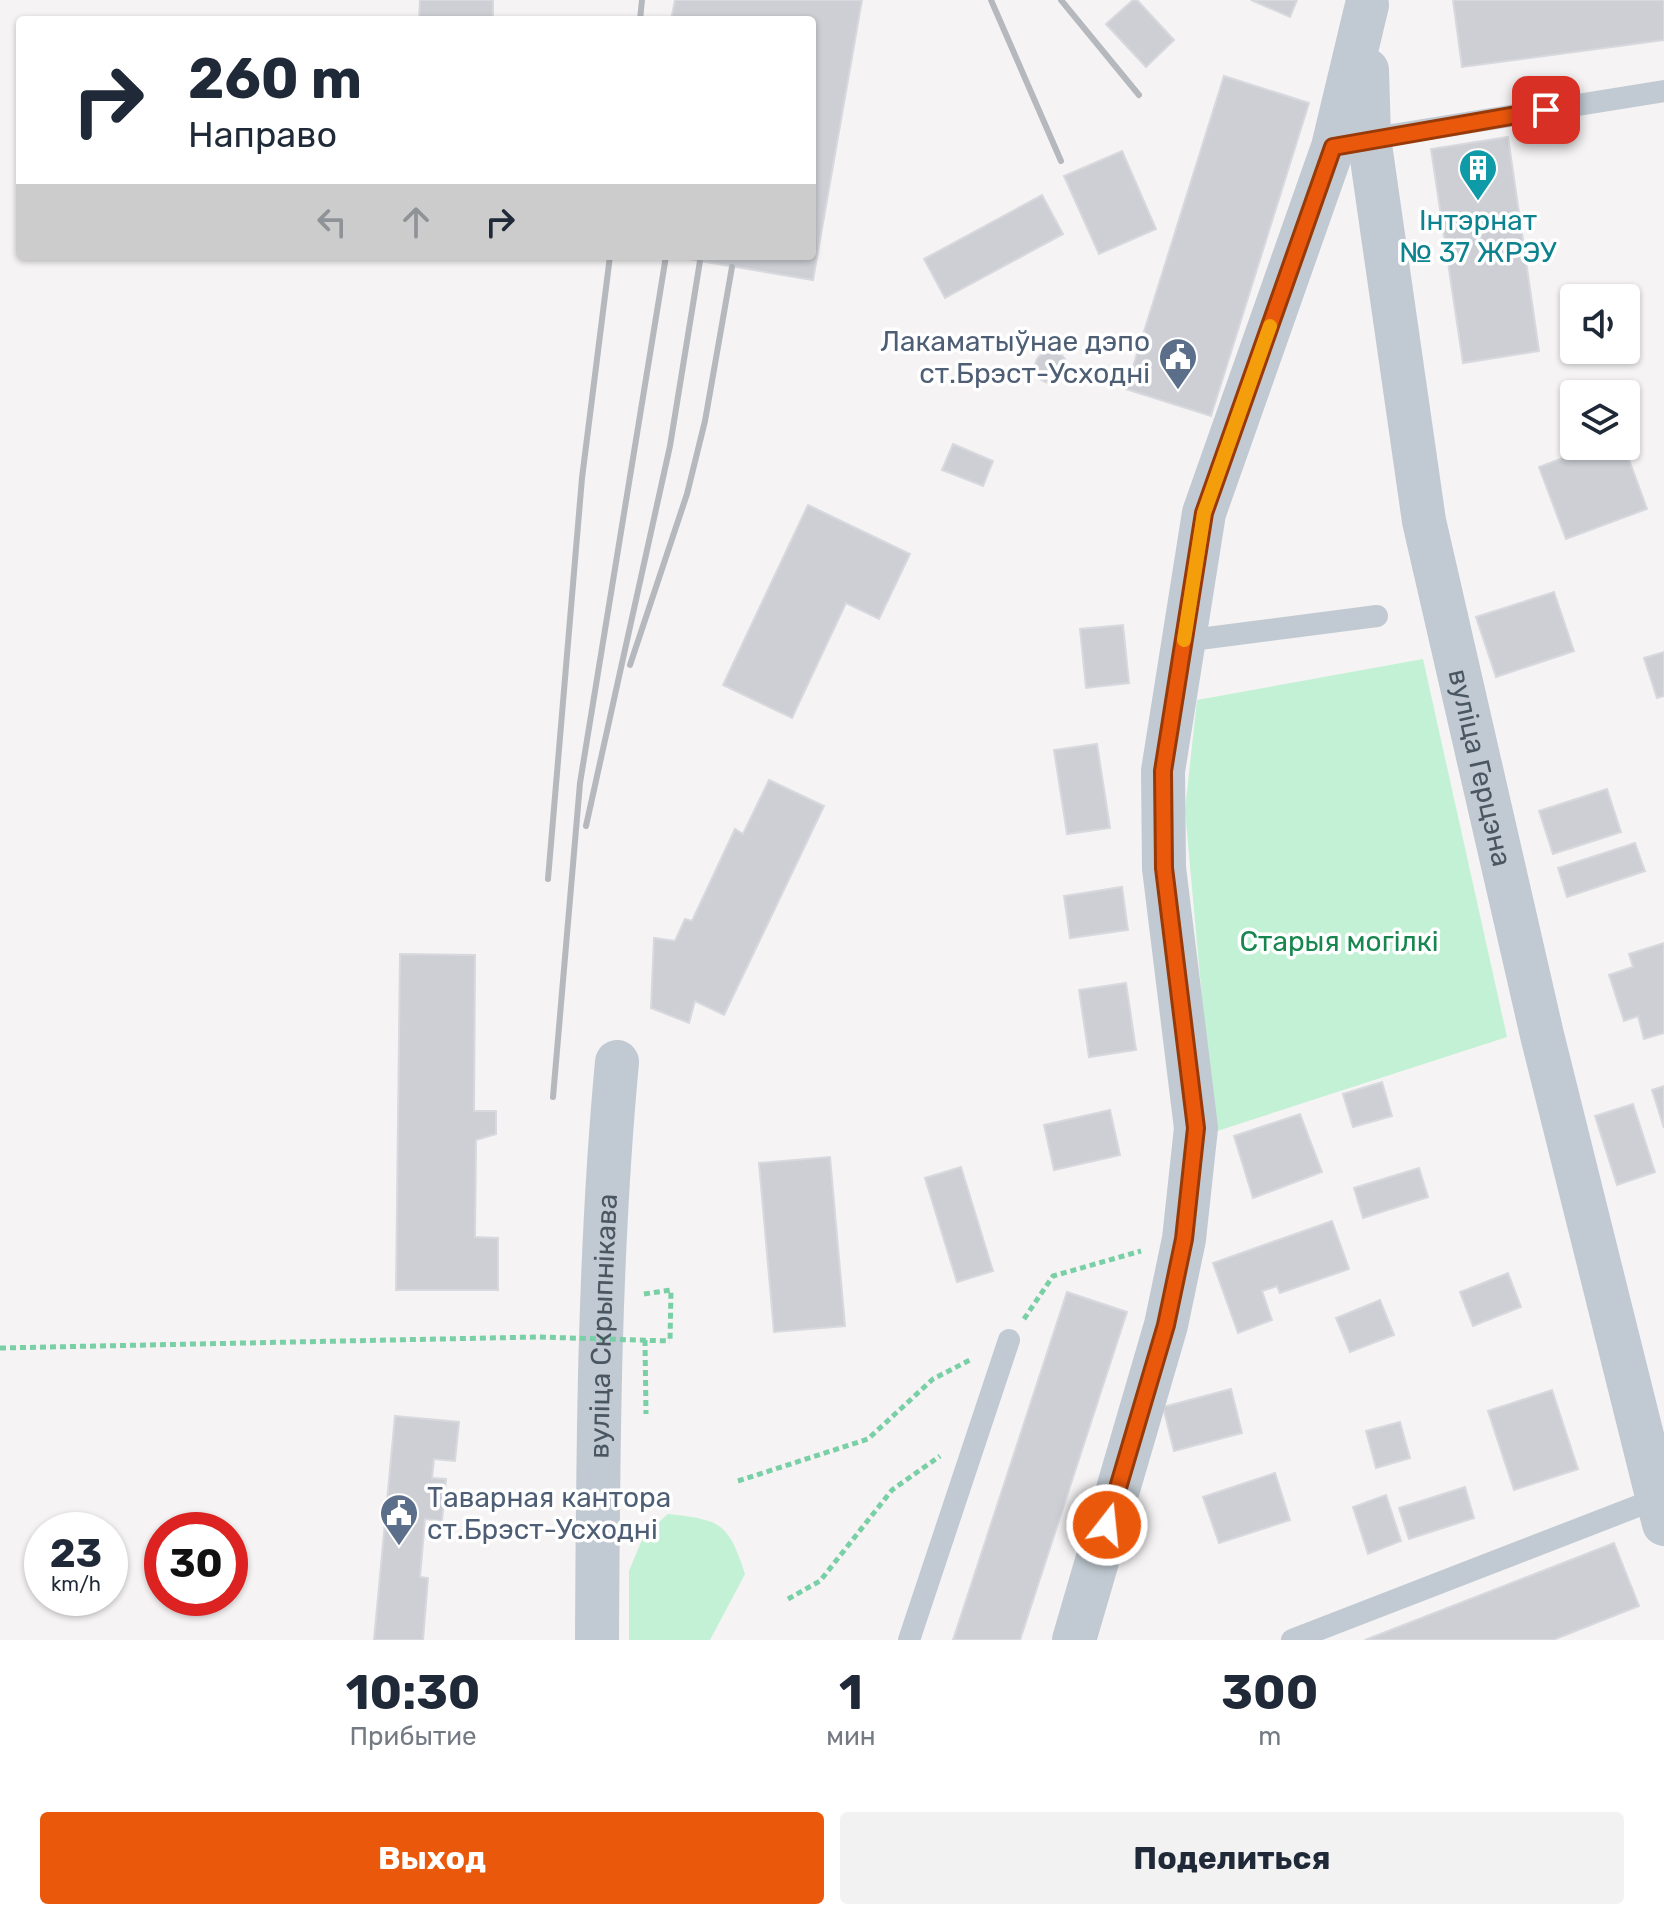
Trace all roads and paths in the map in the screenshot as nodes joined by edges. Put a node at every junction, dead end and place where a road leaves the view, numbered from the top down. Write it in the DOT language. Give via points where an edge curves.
graph roads {
  1 [pos="1368,3"];
  2 [pos="1664,91"];
  3 [pos="1351,142"];
  4 [pos="1377,616"];
  5 [pos="1184,641"];
  6 [pos="617,1062"];
  7 [pos="1184,1239"];
  8 [pos="645,1308"];
  9 [pos="645,1338"];
  10 [pos="1009,1340"];
  11 [pos="0,1348"];
  12 [pos="646,1414"];
  13 [pos="977,1428"];
  14 [pos="738,1481"];
  15 [pos="1661,1506"];
  16 [pos="788,1599"];
  17 [pos="597,1640"];
  18 [pos="909,1640"];
  19 [pos="1074,1640"];
  20 [pos="1292,1640"];
  1 -- 3 [label="street, вуліца Герцэна"];
  2 -- 3 [label="lane"];
  3 -- 5 [label="street" via="1204,513"];
  3 -- 15 [label="street, вуліца Герцэна" via="1424,521 1542,1035"];
  4 -- 5 [label="lane"];
  5 -- 7 [label="street" via="1163,771 1164,868 1196,1128"];
  6 -- 17 [label="street, вуліца Скрыпнікава" via="605,1196"];
  7 -- 10 [label="path" via="1053,1276"];
  7 -- 19 [label="street" via="1166,1325"];
  8 -- 11 [label="path, bridge" via="644,1292 671,1290 670,1341 538,1337"];
  9 -- 12 [label="path"];
  10 -- 13 [label="lane"];
  10 -- 14 [label="path" via="933,1379 868,1439"];
  13 -- 16 [label="path" via="892,1490 820,1581"];
  13 -- 18 [label="lane"];
  15 -- 20 [label="lane"];
}
